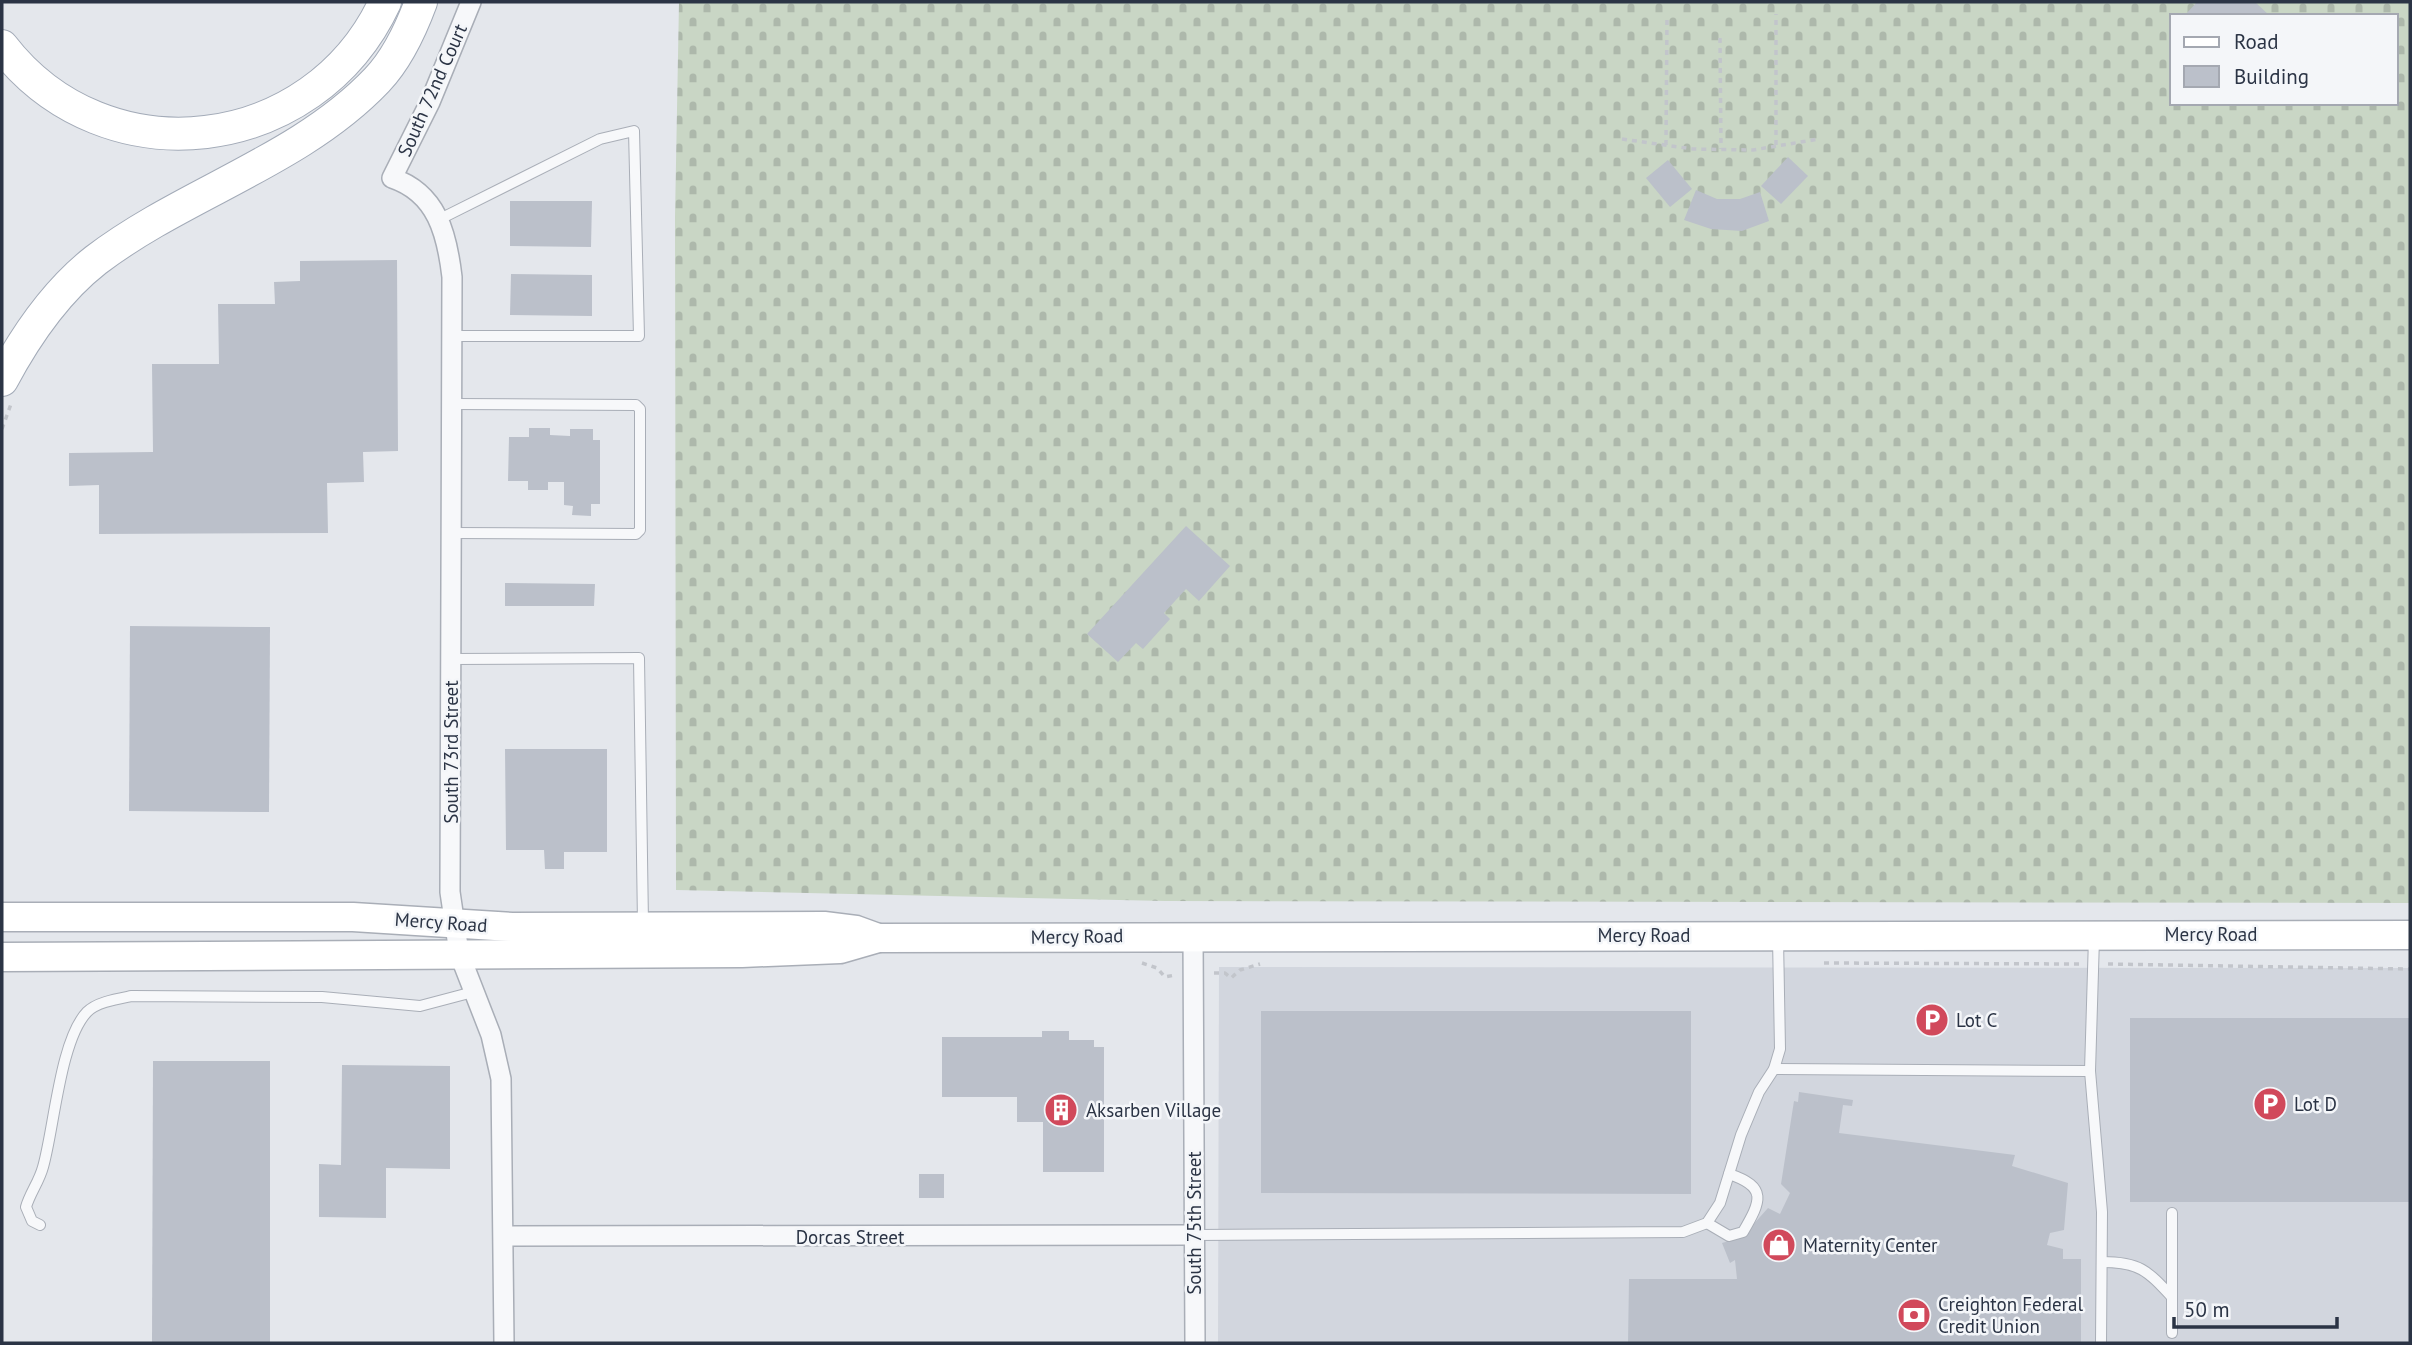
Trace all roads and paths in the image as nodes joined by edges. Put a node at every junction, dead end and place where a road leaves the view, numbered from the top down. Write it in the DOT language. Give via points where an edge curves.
graph roads {
  1 [pos="385,2"];
  2 [pos="421,2"];
  3 [pos="471,2"];
  4 [pos="1776,14"];
  5 [pos="1667,15"];
  6 [pos="1720,38"];
  7 [pos="2,46"];
  8 [pos="1622,139"];
  9 [pos="1819,139"];
  10 [pos="1666,145"];
  11 [pos="1776,145"];
  12 [pos="1721,149"];
  13 [pos="392,178"];
  14 [pos="440,219"];
  15 [pos="452,335"];
  16 [pos="2,380"];
  17 [pos="452,404"];
  18 [pos="452,533"];
  19 [pos="452,659"];
  20 [pos="2,917"];
  21 [pos="453,923"];
  22 [pos="643,927"];
  23 [pos="2094,933"];
  24 [pos="1193,935"];
  25 [pos="1778,935"];
  26 [pos="2410,935"];
  27 [pos="878,938"];
  28 [pos="459,953"];
  29 [pos="2,957"];
  30 [pos="1131,963"];
  31 [pos="1819,963"];
  32 [pos="1263,964"];
  33 [pos="2094,964"];
  34 [pos="2410,969"];
  35 [pos="1194,973"];
  36 [pos="473,992"];
  37 [pos="1774,1069"];
  38 [pos="2090,1071"];
  39 [pos="1729,1174"];
  40 [pos="2172,1213"];
  41 [pos="1707,1223"];
  42 [pos="40,1225"];
  43 [pos="1195,1235"];
  44 [pos="505,1236"];
  45 [pos="2102,1262"];
  46 [pos="2172,1297"];
  47 [pos="2172,1334"];
  48 [pos="504,1343"];
  49 [pos="1195,1343"];
  50 [pos="2101,1343"];
  1 -- 7 [label="main road" via="357,50 309,93 283,110 211,132 178,135 117,127 62,102 34,82"];
  2 -- 16 [label="main road" via="392,59 354,102 324,125 142,229 97,260 69,283 42,316"];
  3 -- 13 [label="street, South 72nd Court" via="430,102"];
  4 -- 11 [label="path"];
  5 -- 10 [label="path"];
  6 -- 12 [label="path"];
  8 -- 10 [label="path"];
  9 -- 11 [label="path"];
  10 -- 12 [label="path"];
  11 -- 12 [label="path"];
  13 -- 14 [label="street, South 73rd Street" via="413,186"];
  14 -- 15 [label="street, South 73rd Street" via="451,264"];
  14 -- 15 [label="lane" via="600,139 634,131 639,335"];
  15 -- 17 [label="street, South 73rd Street"];
  17 -- 18 [label="street, South 73rd Street"];
  17 -- 18 [label="lane" via="635,405 640,409 640,530 636,534"];
  18 -- 19 [label="street, South 73rd Street"];
  19 -- 21 [label="street, South 73rd Street"];
  19 -- 22 [label="lane" via="639,658"];
  20 -- 21 [label="main road, Mercy Road" via="353,917"];
  21 -- 22 [label="main road, Mercy Road"];
  21 -- 28 [label="street, South 73rd Street"];
  22 -- 27 [label="main road, Mercy Road" via="824,926"];
  23 -- 25 [label="main road, Mercy Road"];
  23 -- 26 [label="main road, Mercy Road"];
  23 -- 33 [label="lane"];
  24 -- 25 [label="main road, Mercy Road"];
  24 -- 27 [label="main road, Mercy Road"];
  24 -- 35 [label="street, South 75th Street"];
  25 -- 37 [label="lane" via="1780,1049"];
  27 -- 28 [label="main road, Mercy Road" via="840,949 742,953"];
  28 -- 29 [label="main road, Mercy Road"];
  28 -- 36 [label="street, South 73rd Street"];
  30 -- 35 [label="path" via="1157,968 1165,978"];
  31 -- 33 [label="path"];
  32 -- 35 [label="path" via="1240,970 1231,978 1225,973"];
  33 -- 34 [label="path"];
  33 -- 38 [label="lane"];
  35 -- 43 [label="street, South 75th Street"];
  36 -- 42 [label="lane" via="420,1006 322,997 132,996 87,1012 67,1051 41,1177 26,1207 32,1221"];
  36 -- 44 [label="street, South 73rd Street" via="491,1035 501,1079"];
  37 -- 38 [label="lane"];
  37 -- 39 [label="lane" via="1759,1092"];
  38 -- 45 [label="lane"];
  39 -- 41 [label="lane" via="1720,1203"];
  39 -- 41 [label="lane" via="1750,1181 1759,1195 1758,1207 1743,1232 1729,1236"];
  40 -- 46 [label="lane"];
  41 -- 43 [label="lane" via="1683,1232"];
  43 -- 44 [label="street, Dorcas Street"];
  43 -- 49 [label="street, South 75th Street"];
  44 -- 48 [label="street, South 73rd Street"];
  45 -- 46 [label="lane" via="2125,1262 2146,1269"];
  45 -- 50 [label="lane"];
  46 -- 47 [label="lane"];
}
